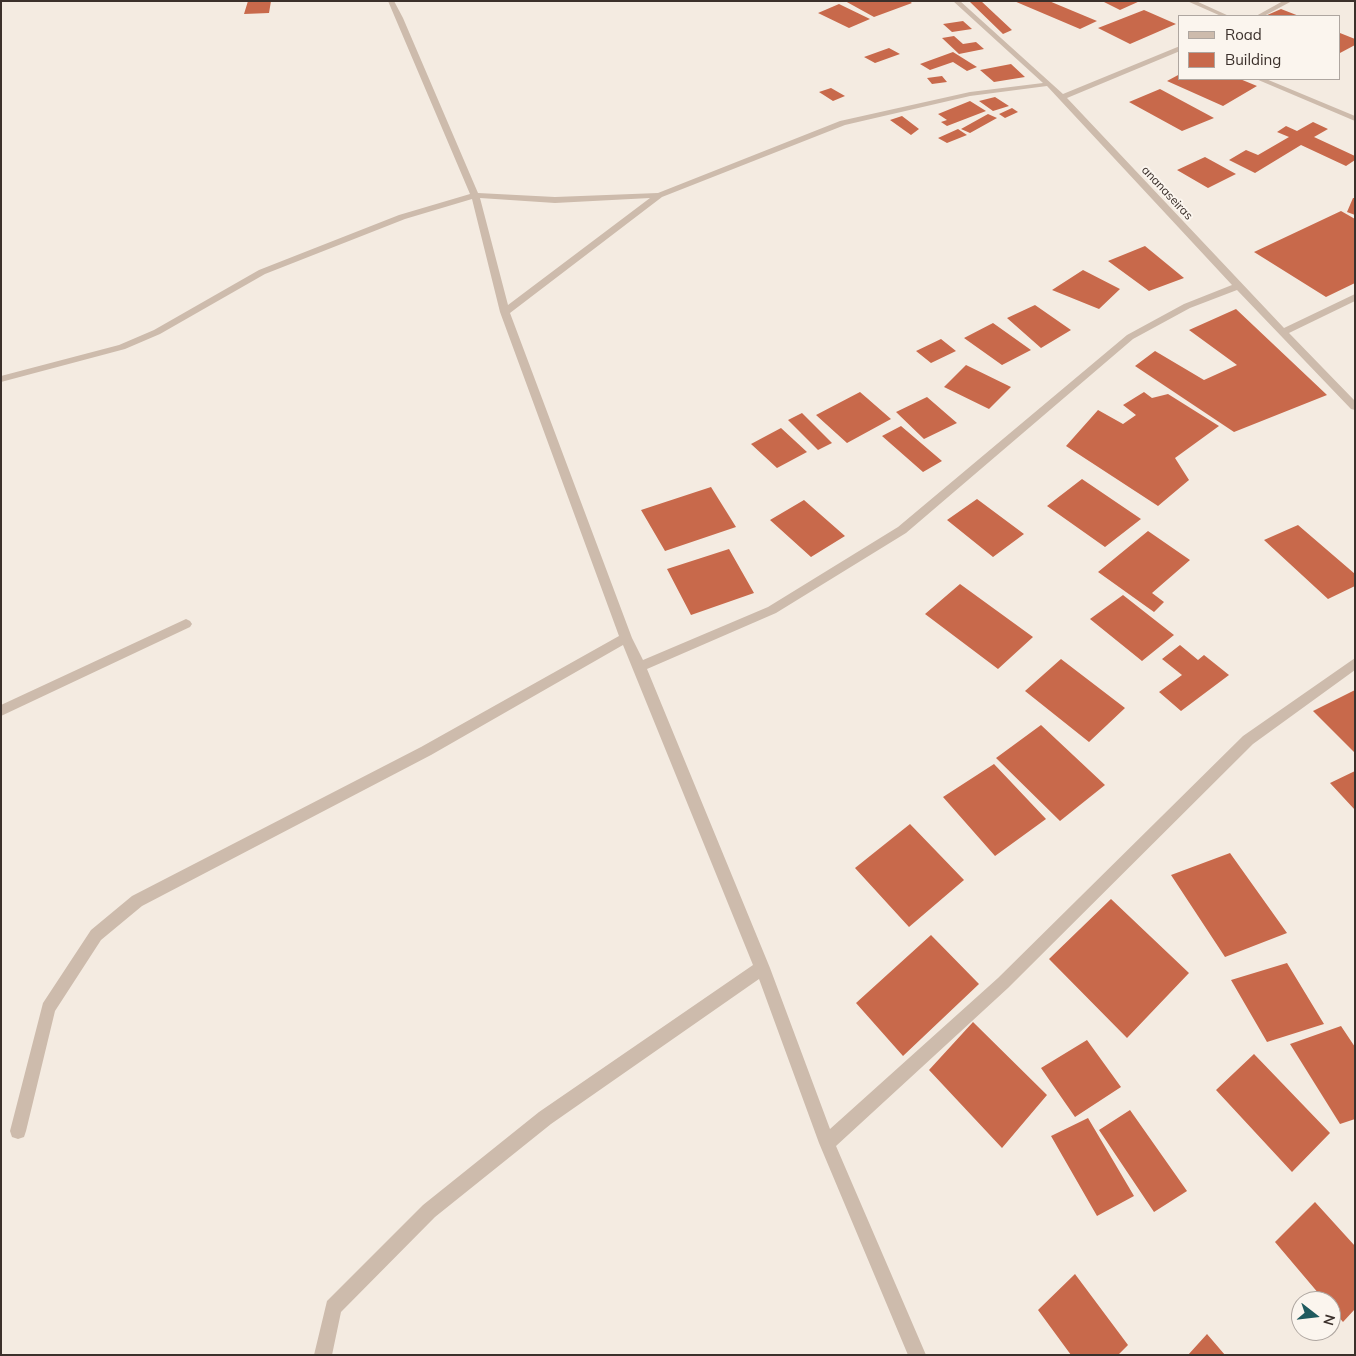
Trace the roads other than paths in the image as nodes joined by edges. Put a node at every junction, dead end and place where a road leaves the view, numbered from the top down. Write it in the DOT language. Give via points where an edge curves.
graph roads {
  1 [pos="391,1"];
  2 [pos="956,1"];
  3 [pos="1190,1"];
  4 [pos="1289,1"];
  5 [pos="1224,15"];
  6 [pos="1261,15"];
  7 [pos="1178,49"];
  8 [pos="1262,80"];
  9 [pos="1049,84"];
  10 [pos="1061,98"];
  11 [pos="1355,118"];
  12 [pos="659,195"];
  13 [pos="475,196"];
  14 [pos="1238,286"];
  15 [pos="1355,296"];
  16 [pos="505,312"];
  17 [pos="1283,332"];
  18 [pos="1,379"];
  19 [pos="1355,407"];
  20 [pos="186,624"];
  21 [pos="626,638"];
  22 [pos="1355,663"];
  23 [pos="640,667"];
  24 [pos="1,711"];
  25 [pos="762,968"];
  26 [pos="18,1130"];
  27 [pos="828,1143"];
  28 [pos="323,1355"];
  29 [pos="917,1355"];
  1 -- 13 [label="street"];
  2 -- 9 [label="street, ananaseiras"];
  3 -- 5 [label="street"];
  4 -- 6 [label="street"];
  7 -- 10 [label="street"];
  8 -- 11 [label="street"];
  9 -- 10 [label="street, ananaseiras"];
  9 -- 12 [label="street" via="970,94 843,123"];
  10 -- 14 [label="street, ananaseiras"];
  12 -- 13 [label="street" via="555,200"];
  12 -- 16 [label="street"];
  13 -- 16 [label="street"];
  13 -- 18 [label="street" via="402,217 262,272 157,332 122,346"];
  14 -- 17 [label="street, ananaseiras"];
  14 -- 23 [label="street" via="1187,306 1130,337 902,530 772,610"];
  15 -- 17 [label="street"];
  16 -- 21 [label="street"];
  17 -- 19 [label="street, ananaseiras"];
  20 -- 24 [label="street"];
  21 -- 23 [label="street"];
  21 -- 26 [label="street" via="426,751 137,901 96,935 48,1008"];
  22 -- 27 [label="street" via="1248,740 1003,983"];
  23 -- 25 [label="street"];
  25 -- 27 [label="street"];
  25 -- 28 [label="street" via="544,1118 429,1211 333,1307"];
  27 -- 29 [label="street"];
}
